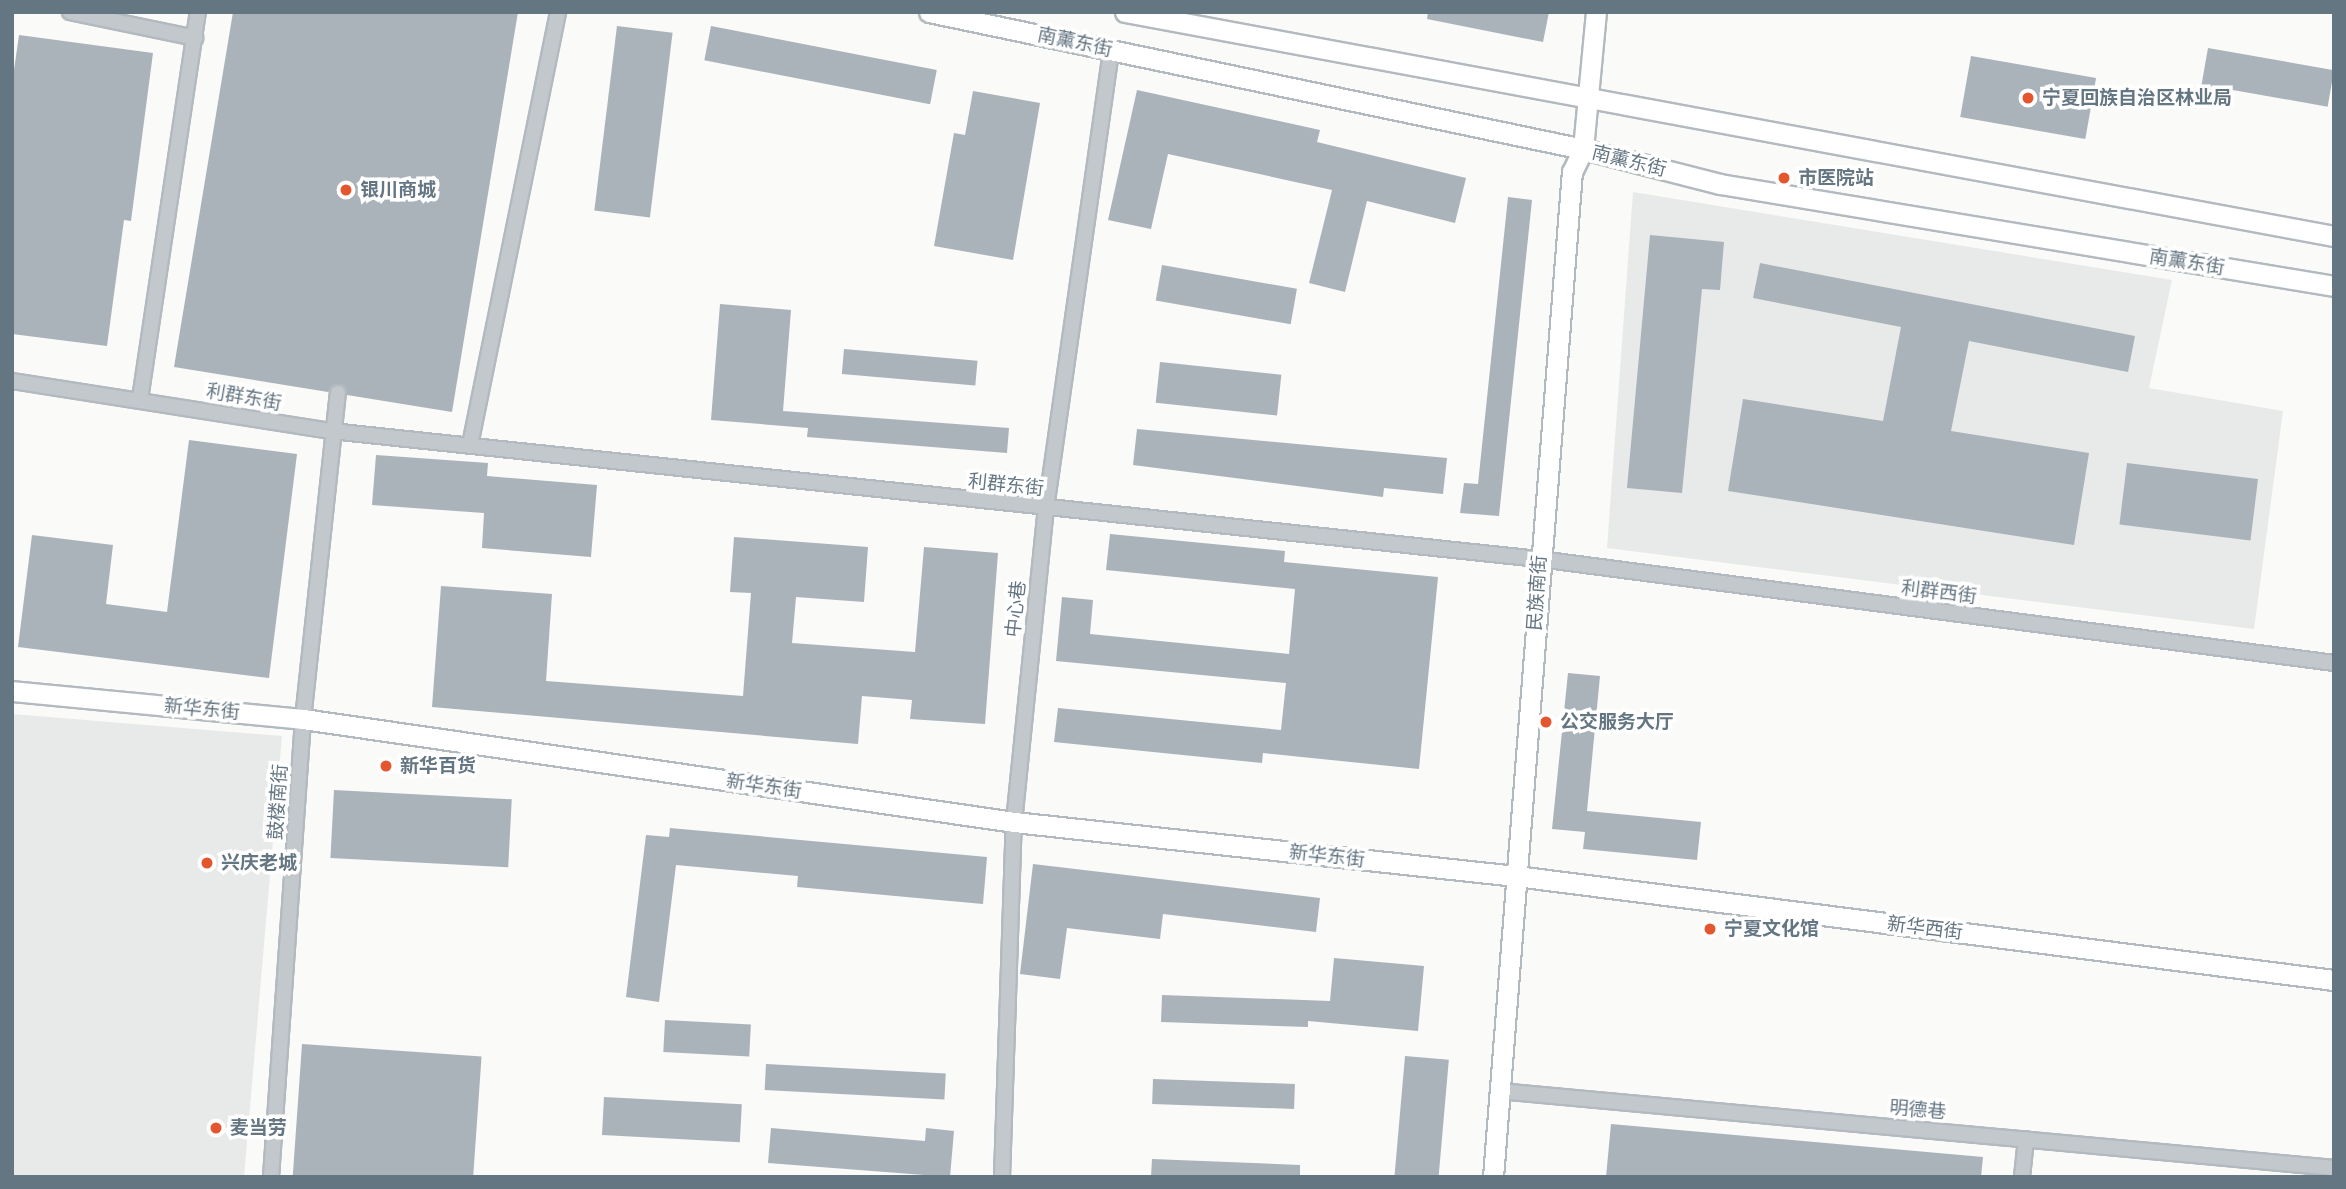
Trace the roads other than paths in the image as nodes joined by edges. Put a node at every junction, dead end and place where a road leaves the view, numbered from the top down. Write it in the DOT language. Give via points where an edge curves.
graph roads {
  1 [pos="70,12"];
  2 [pos="198,12"];
  3 [pos="558,12"];
  4 [pos="929,12"];
  5 [pos="1125,12"];
  6 [pos="1596,12"];
  7 [pos="195,38"];
  8 [pos="1111,50"];
  9 [pos="1588,101"];
  10 [pos="1583,149"];
  11 [pos="2334,236"];
  12 [pos="2334,286"];
  13 [pos="12,381"];
  14 [pos="338,393"];
  15 [pos="140,399"];
  16 [pos="331,431"];
  17 [pos="470,445"];
  18 [pos="1046,508"];
  19 [pos="1539,559"];
  20 [pos="2334,663"];
  21 [pos="12,691"];
  22 [pos="303,719"];
  23 [pos="1014,822"];
  24 [pos="1516,876"];
  25 [pos="2334,980"];
  26 [pos="1499,1091"];
  27 [pos="2026,1139"];
  28 [pos="2334,1168"];
  29 [pos="271,1177"];
  30 [pos="1002,1177"];
  31 [pos="1493,1177"];
  32 [pos="2022,1177"];
  1 -- 7 [label="street"];
  2 -- 7 [label="street"];
  3 -- 17 [label="street"];
  4 -- 8 [label="street, 南薰东街"];
  5 -- 9 [label="street, 南薰东街"];
  6 -- 9 [label="street, 民族南街"];
  7 -- 15 [label="street"];
  8 -- 10 [label="street, 南薰东街"];
  8 -- 18 [label="street, 中心巷"];
  9 -- 10 [label="street, 民族南街"];
  9 -- 11 [label="street, 南薰东街"];
  10 -- 12 [label="street, 南薰东街" via="1720,184"];
  10 -- 19 [label="street, 民族南街" via="1572,172"];
  13 -- 15 [label="street, 利群东街"];
  14 -- 16 [label="street, 鼓楼南街"];
  15 -- 16 [label="street, 利群东街"];
  16 -- 17 [label="street, 利群东街"];
  16 -- 22 [label="street, 鼓楼南街"];
  17 -- 18 [label="street, 利群东街"];
  18 -- 19 [label="street, 利群东街"];
  18 -- 23 [label="street, 中心巷"];
  19 -- 20 [label="street, 利群西街"];
  19 -- 24 [label="street, 民族南街"];
  21 -- 22 [label="street, 新华东街"];
  22 -- 23 [label="street, 新华东街"];
  22 -- 29 [label="street, 鼓楼南街"];
  23 -- 24 [label="street, 新华东街"];
  23 -- 30 [label="street, 中心巷"];
  24 -- 25 [label="street, 新华西街"];
  24 -- 26 [label="street, 民族南街"];
  26 -- 27 [label="street, 明德巷"];
  26 -- 31 [label="street, 民族南街"];
  27 -- 28 [label="street, 明德巷"];
  27 -- 32 [label="street"];
}
